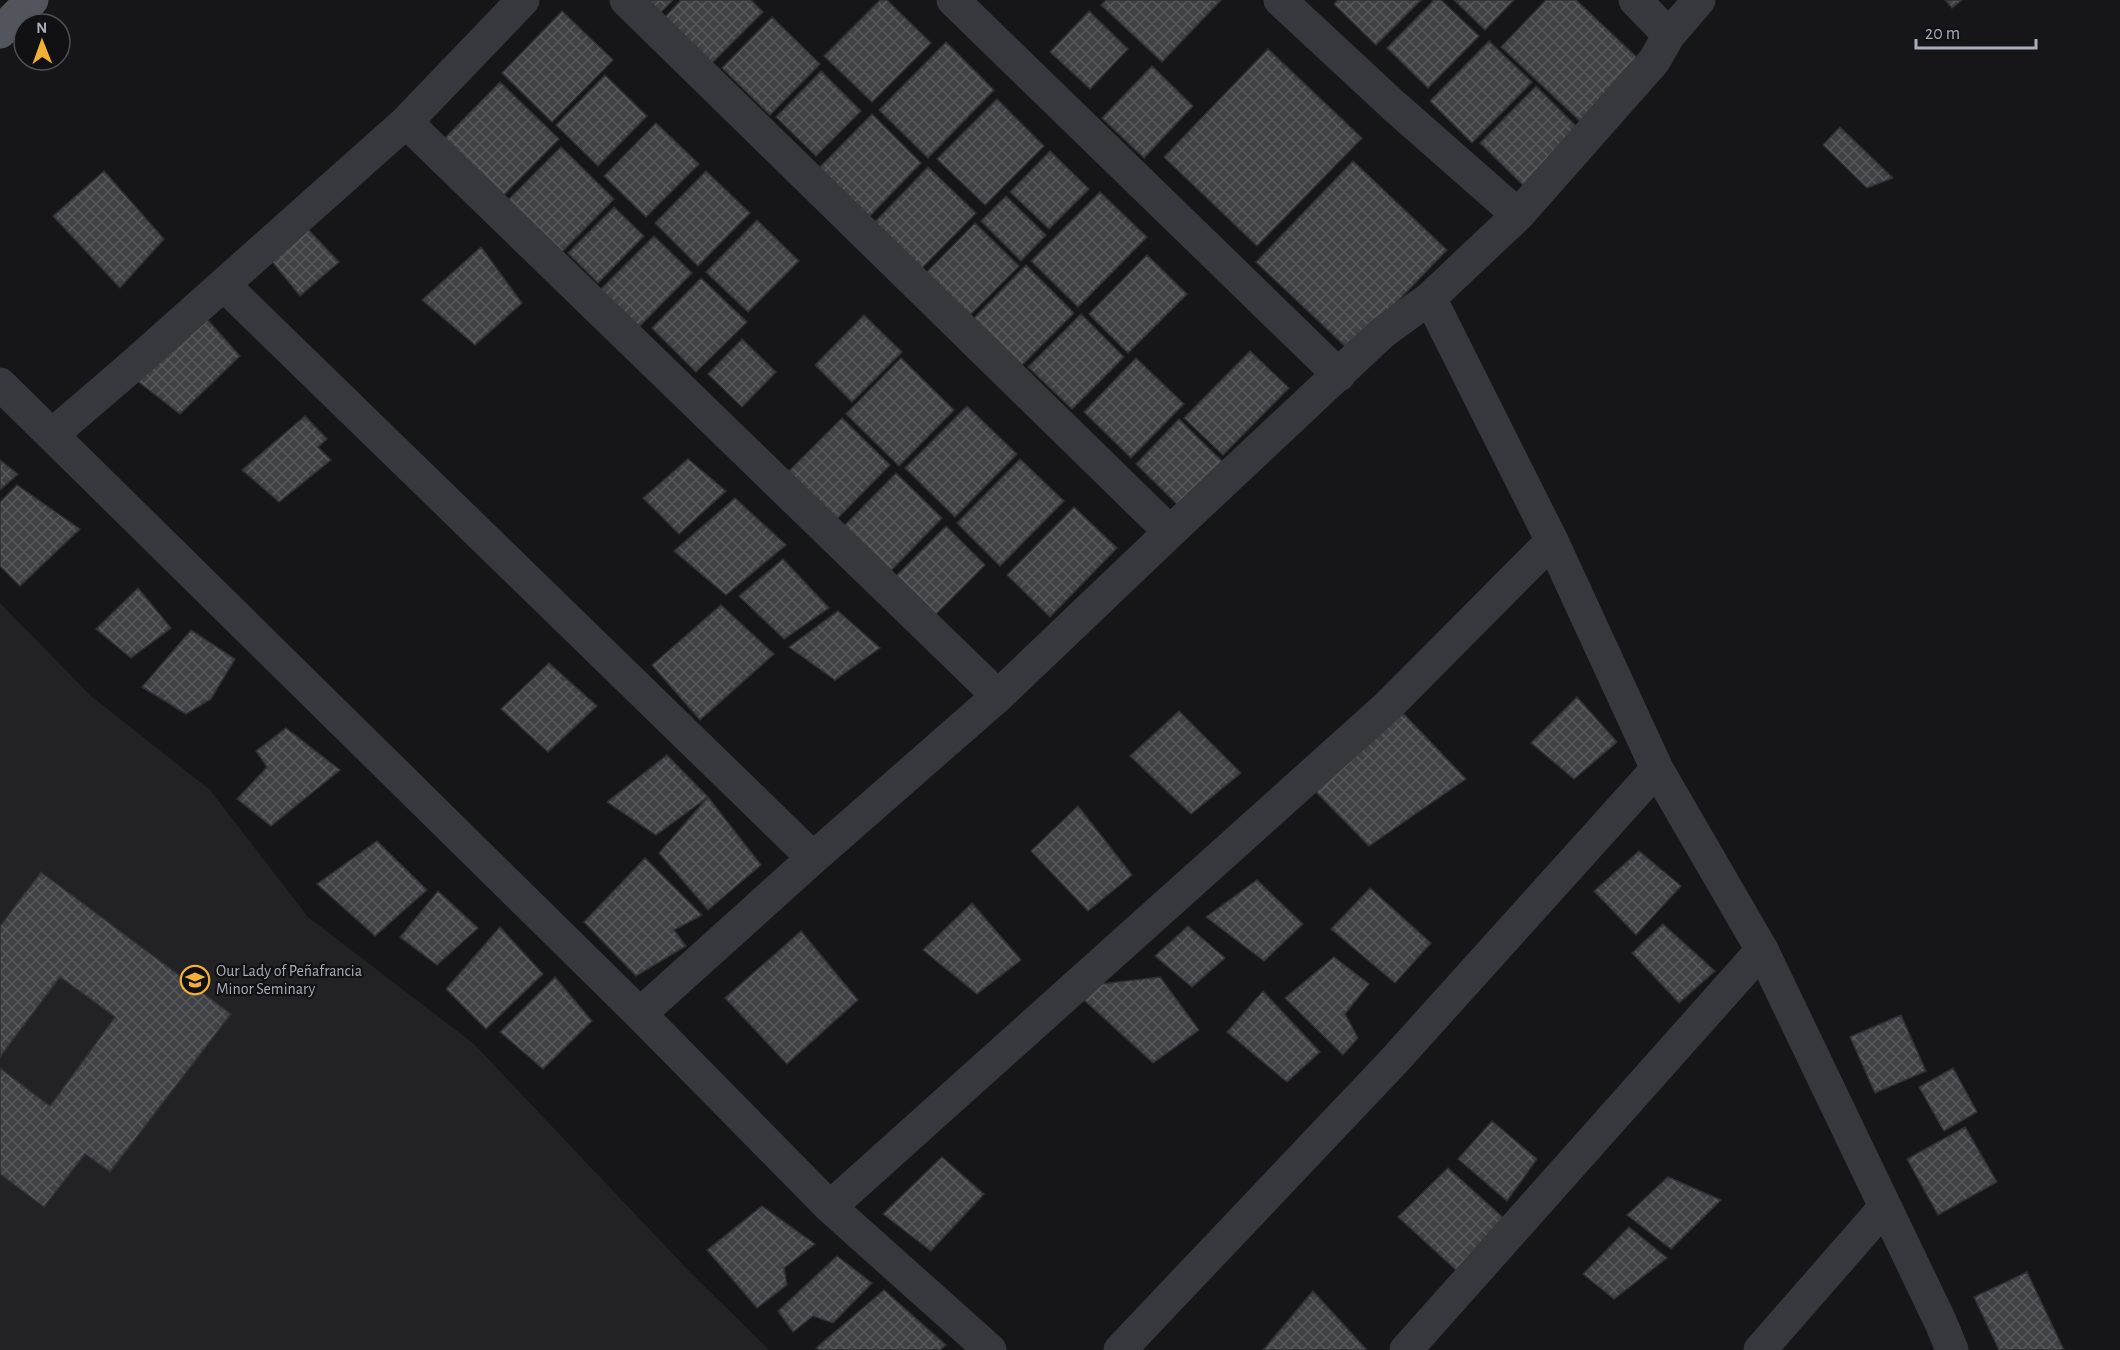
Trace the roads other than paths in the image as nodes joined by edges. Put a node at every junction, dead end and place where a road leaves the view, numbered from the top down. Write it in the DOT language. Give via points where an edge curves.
graph roads {
  1 [pos="32,0"];
  2 [pos="524,0"];
  3 [pos="626,0"];
  4 [pos="953,0"];
  5 [pos="1280,0"];
  6 [pos="1635,0"];
  7 [pos="1699,0"];
  8 [pos="0,32"];
  9 [pos="1669,35"];
  10 [pos="406,122"];
  11 [pos="1518,214"];
  12 [pos="224,285"];
  13 [pos="1430,298"];
  14 [pos="1339,375"];
  15 [pos="0,384"];
  16 [pos="53,434"];
  17 [pos="1170,532"];
  18 [pos="1552,541"];
  19 [pos="998,696"];
  20 [pos="1657,769"];
  21 [pos="813,858"];
  22 [pos="1762,950"];
  23 [pos="640,1014"];
  24 [pos="830,1208"];
  25 [pos="1884,1208"];
  26 [pos="990,1350"];
  27 [pos="1120,1350"];
  28 [pos="1406,1350"];
  29 [pos="1760,1350"];
  30 [pos="1952,1350"];
  1 -- 8 [label="main road"];
  2 -- 10 [label="street"];
  3 -- 17 [label="street"];
  4 -- 14 [label="street"];
  5 -- 11 [label="street"];
  6 -- 9 [label="street"];
  7 -- 9 [label="street"];
  9 -- 11 [label="street" via="1653,61"];
  10 -- 12 [label="street"];
  10 -- 19 [label="street"];
  11 -- 13 [label="street"];
  12 -- 16 [label="street"];
  12 -- 21 [label="street"];
  13 -- 14 [label="street" via="1382,333"];
  13 -- 18 [label="street"];
  14 -- 17 [label="street"];
  15 -- 16 [label="street"];
  16 -- 23 [label="street"];
  17 -- 19 [label="street"];
  18 -- 20 [label="street"];
  18 -- 24 [label="street" via="1389,705"];
  19 -- 21 [label="street"];
  20 -- 22 [label="street"];
  20 -- 27 [label="street" via="1393,1062"];
  21 -- 23 [label="street"];
  22 -- 25 [label="street"];
  22 -- 28 [label="street"];
  23 -- 24 [label="street"];
  24 -- 26 [label="street"];
  25 -- 29 [label="street"];
  25 -- 30 [label="street"];
}
